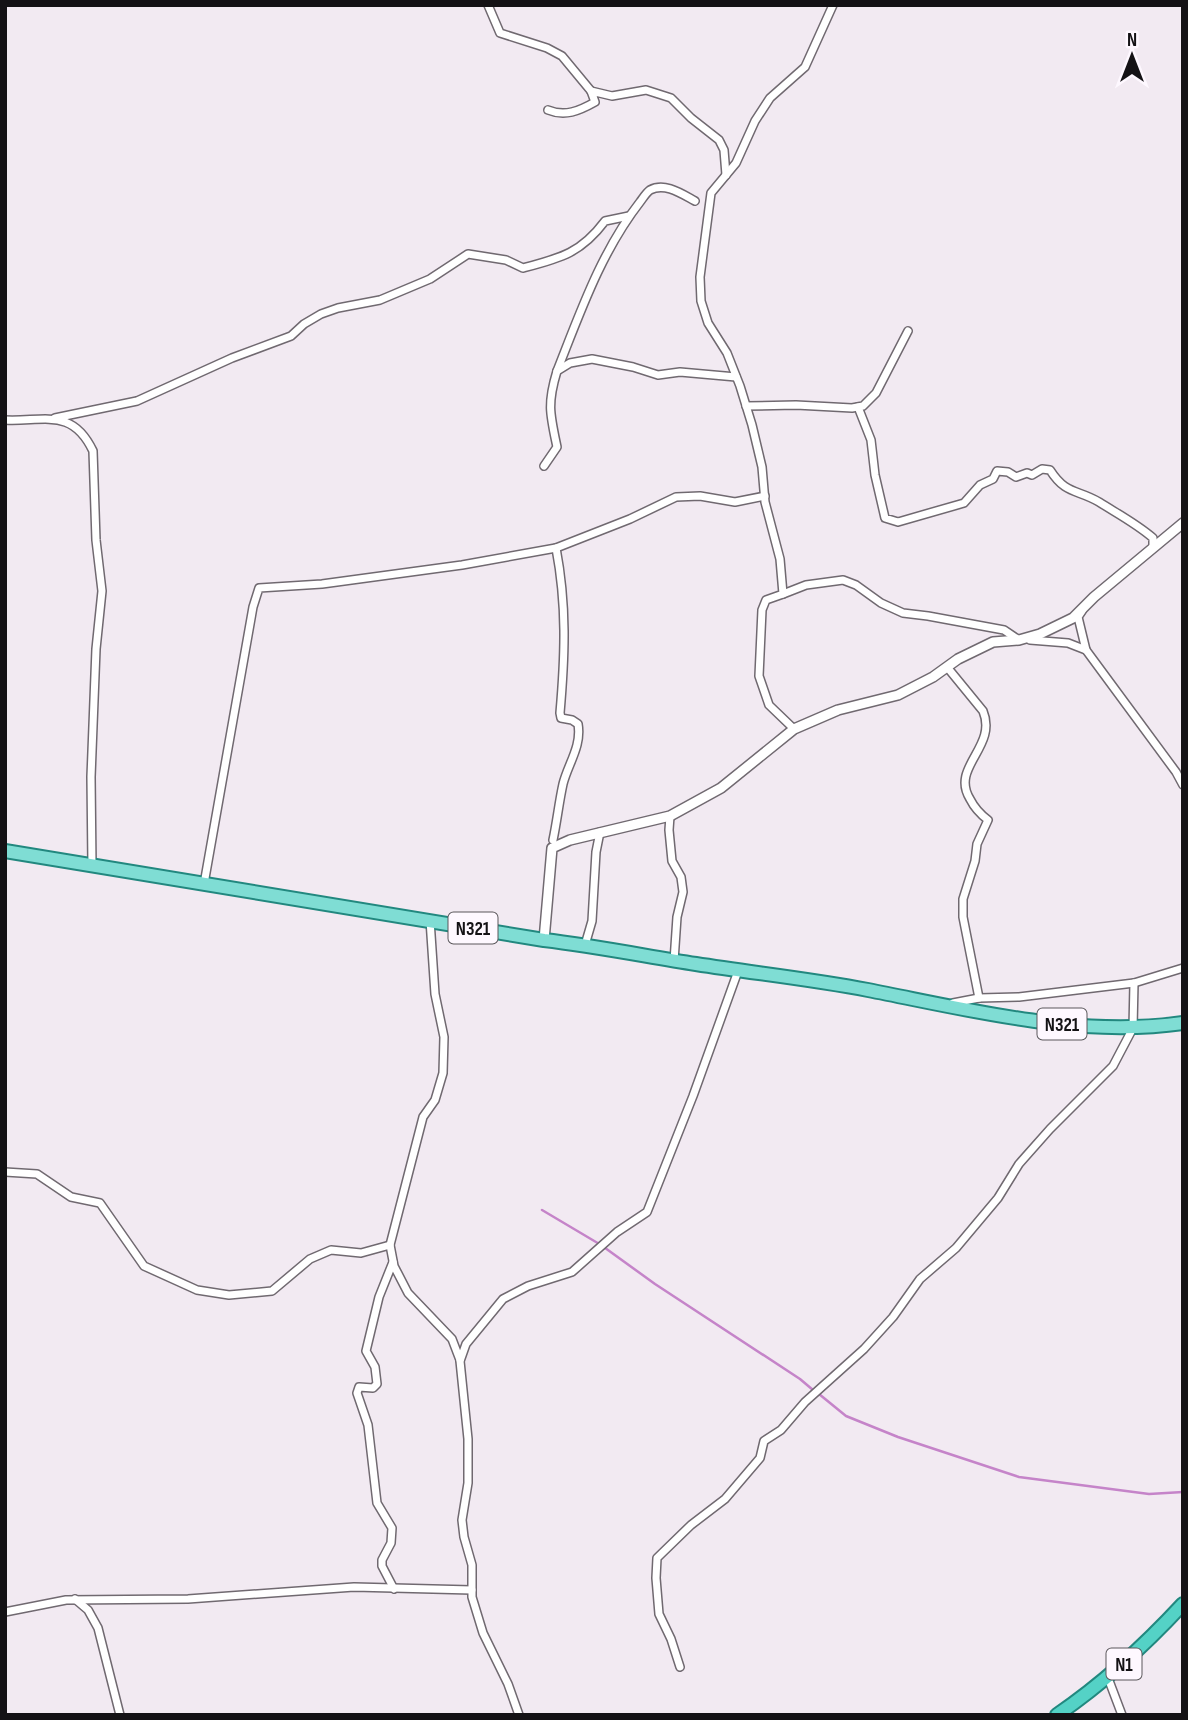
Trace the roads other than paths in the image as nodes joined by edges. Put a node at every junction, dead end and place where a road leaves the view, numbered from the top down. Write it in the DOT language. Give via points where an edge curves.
graph roads {
  1 [pos="488,5"];
  2 [pos="833,5"];
  3 [pos="591,91"];
  4 [pos="548,110"];
  5 [pos="726,175"];
  6 [pos="695,201"];
  7 [pos="629,216"];
  8 [pos="908,331"];
  9 [pos="557,371"];
  10 [pos="736,377"];
  11 [pos="747,406"];
  12 [pos="858,407"];
  13 [pos="54,418"];
  14 [pos="5,420"];
  15 [pos="544,467"];
  16 [pos="765,496"];
  17 [pos="1183,523"];
  18 [pos="556,548"];
  19 [pos="1153,548"];
  20 [pos="783,594"];
  21 [pos="1084,607"];
  22 [pos="1019,640"];
  23 [pos="1086,650"];
  24 [pos="947,667"];
  25 [pos="794,729"];
  26 [pos="1183,785"];
  27 [pos="670,816"];
  28 [pos="600,832"];
  29 [pos="554,839"];
  30 [pos="5,851"];
  31 [pos="92,867"];
  32 [pos="204,884"];
  33 [pos="430,920"];
  34 [pos="544,940"];
  35 [pos="584,944"];
  36 [pos="674,961"];
  37 [pos="1183,968"];
  38 [pos="738,971"];
  39 [pos="1134,983"];
  40 [pos="979,998"];
  41 [pos="942,1006"];
  42 [pos="1183,1023"];
  43 [pos="1133,1028"];
  44 [pos="5,1172"];
  45 [pos="390,1245"];
  46 [pos="393,1261"];
  47 [pos="460,1361"];
  48 [pos="394,1589"];
  49 [pos="472,1590"];
  50 [pos="75,1600"];
  51 [pos="1183,1604"];
  52 [pos="5,1612"];
  53 [pos="680,1667"];
  54 [pos="1108,1678"];
  55 [pos="120,1715"];
  56 [pos="519,1715"];
  57 [pos="1057,1715"];
  58 [pos="1122,1715"];
  1 -- 3 [label="street" via="499,33 562,56"];
  2 -- 5 [label="street" via="805,67 764,106"];
  3 -- 4 [label="street" via="595,102 581,109 559,115"];
  3 -- 5 [label="street" via="612,96 646,90 671,98 719,140"];
  5 -- 10 [label="street" via="710,193 701,301"];
  6 -- 7 [label="street" via="660,187 648,191"];
  7 -- 9 [label="street" via="596,274"];
  7 -- 13 [label="street" via="605,221 590,240 573,251 523,268 506,260 468,254 430,279 380,300 321,314 291,336 147,397"];
  8 -- 12 [label="street" via="876,393"];
  9 -- 10 [label="street" via="592,359 657,375 680,372"];
  9 -- 15 [label="street" via="548,408 557,447"];
  10 -- 11 [label="street"];
  11 -- 12 [label="street"];
  11 -- 16 [label="street"];
  12 -- 19 [label="street" via="871,440 885,518 898,522 964,503 997,471 1016,477 1042,469 1050,470 1070,491 1140,527 1153,538"];
  13 -- 14 [label="street"];
  13 -- 31 [label="street" via="79,429 93,451 102,591 91,777"];
  16 -- 18 [label="street" via="735,502 676,497"];
  16 -- 20 [label="street"];
  17 -- 19 [label="street"];
  18 -- 29 [label="street" via="565,599 560,713 561,718 578,724 580,733 563,782"];
  18 -- 32 [label="street" via="322,584 259,588"];
  19 -- 21 [label="street"];
  20 -- 22 [label="street" via="806,585 843,580 903,613 1004,631"];
  20 -- 25 [label="street" via="766,600 762,610 758,672 769,705"];
  21 -- 22 [label="street" via="1073,618"];
  21 -- 23 [label="street" via="1078,617"];
  22 -- 23 [label="street" via="1068,643"];
  22 -- 24 [label="street" via="993,642"];
  23 -- 26 [label="street"];
  24 -- 25 [label="street" via="898,695 838,709"];
  24 -- 40 [label="street" via="986,718 984,742 964,775 966,792 988,820 963,899"];
  25 -- 27 [label="street" via="721,788"];
  27 -- 28 [label="street"];
  27 -- 36 [label="street" via="672,861 683,892"];
  28 -- 34 [label="street" via="552,848"];
  28 -- 35 [label="street" via="592,921"];
  30 -- 31 [label="main road, N321"];
  31 -- 32 [label="main road, N321"];
  32 -- 33 [label="main road, N321"];
  33 -- 34 [label="main road, N321"];
  33 -- 45 [label="street" via="435,994 444,1037 443,1073 435,1100 423,1117"];
  34 -- 35 [label="main road, N321"];
  35 -- 36 [label="main road, N321"];
  36 -- 38 [label="main road, N321"];
  37 -- 39 [label="street, N321"];
  38 -- 41 [label="main road, N321"];
  38 -- 47 [label="street" via="647,1212 572,1272 503,1298 466,1344"];
  39 -- 40 [label="street, N321"];
  39 -- 43 [label="street"];
  40 -- 41 [label="street, N321"];
  41 -- 43 [label="main road, N321" via="1075,1025"];
  42 -- 43 [label="main road, N321"];
  43 -- 53 [label="street" via="1113,1066 1049,1129 956,1248 920,1279 864,1349 765,1441 760,1458 725,1499 657,1558 659,1614"];
  44 -- 45 [label="street" via="37,1174 71,1197 100,1203 144,1266 197,1290 229,1295 272,1291 310,1259 331,1250 361,1253"];
  45 -- 46 [label="street"];
  46 -- 47 [label="street" via="408,1293 452,1339"];
  46 -- 48 [label="street" via="366,1351 375,1367 376,1384 359,1387 357,1393 368,1425 377,1503 392,1528 382,1566"];
  47 -- 49 [label="street" via="468,1438 462,1520 472,1565"];
  48 -- 49 [label="street"];
  48 -- 50 [label="street"];
  49 -- 56 [label="street" via="482,1633"];
  50 -- 52 [label="street"];
  50 -- 55 [label="street" via="88,1610 98,1628"];
  51 -- 54 [label="highway, N1"];
  54 -- 57 [label="highway, N1"];
  54 -- 58 [label="street"];
}
